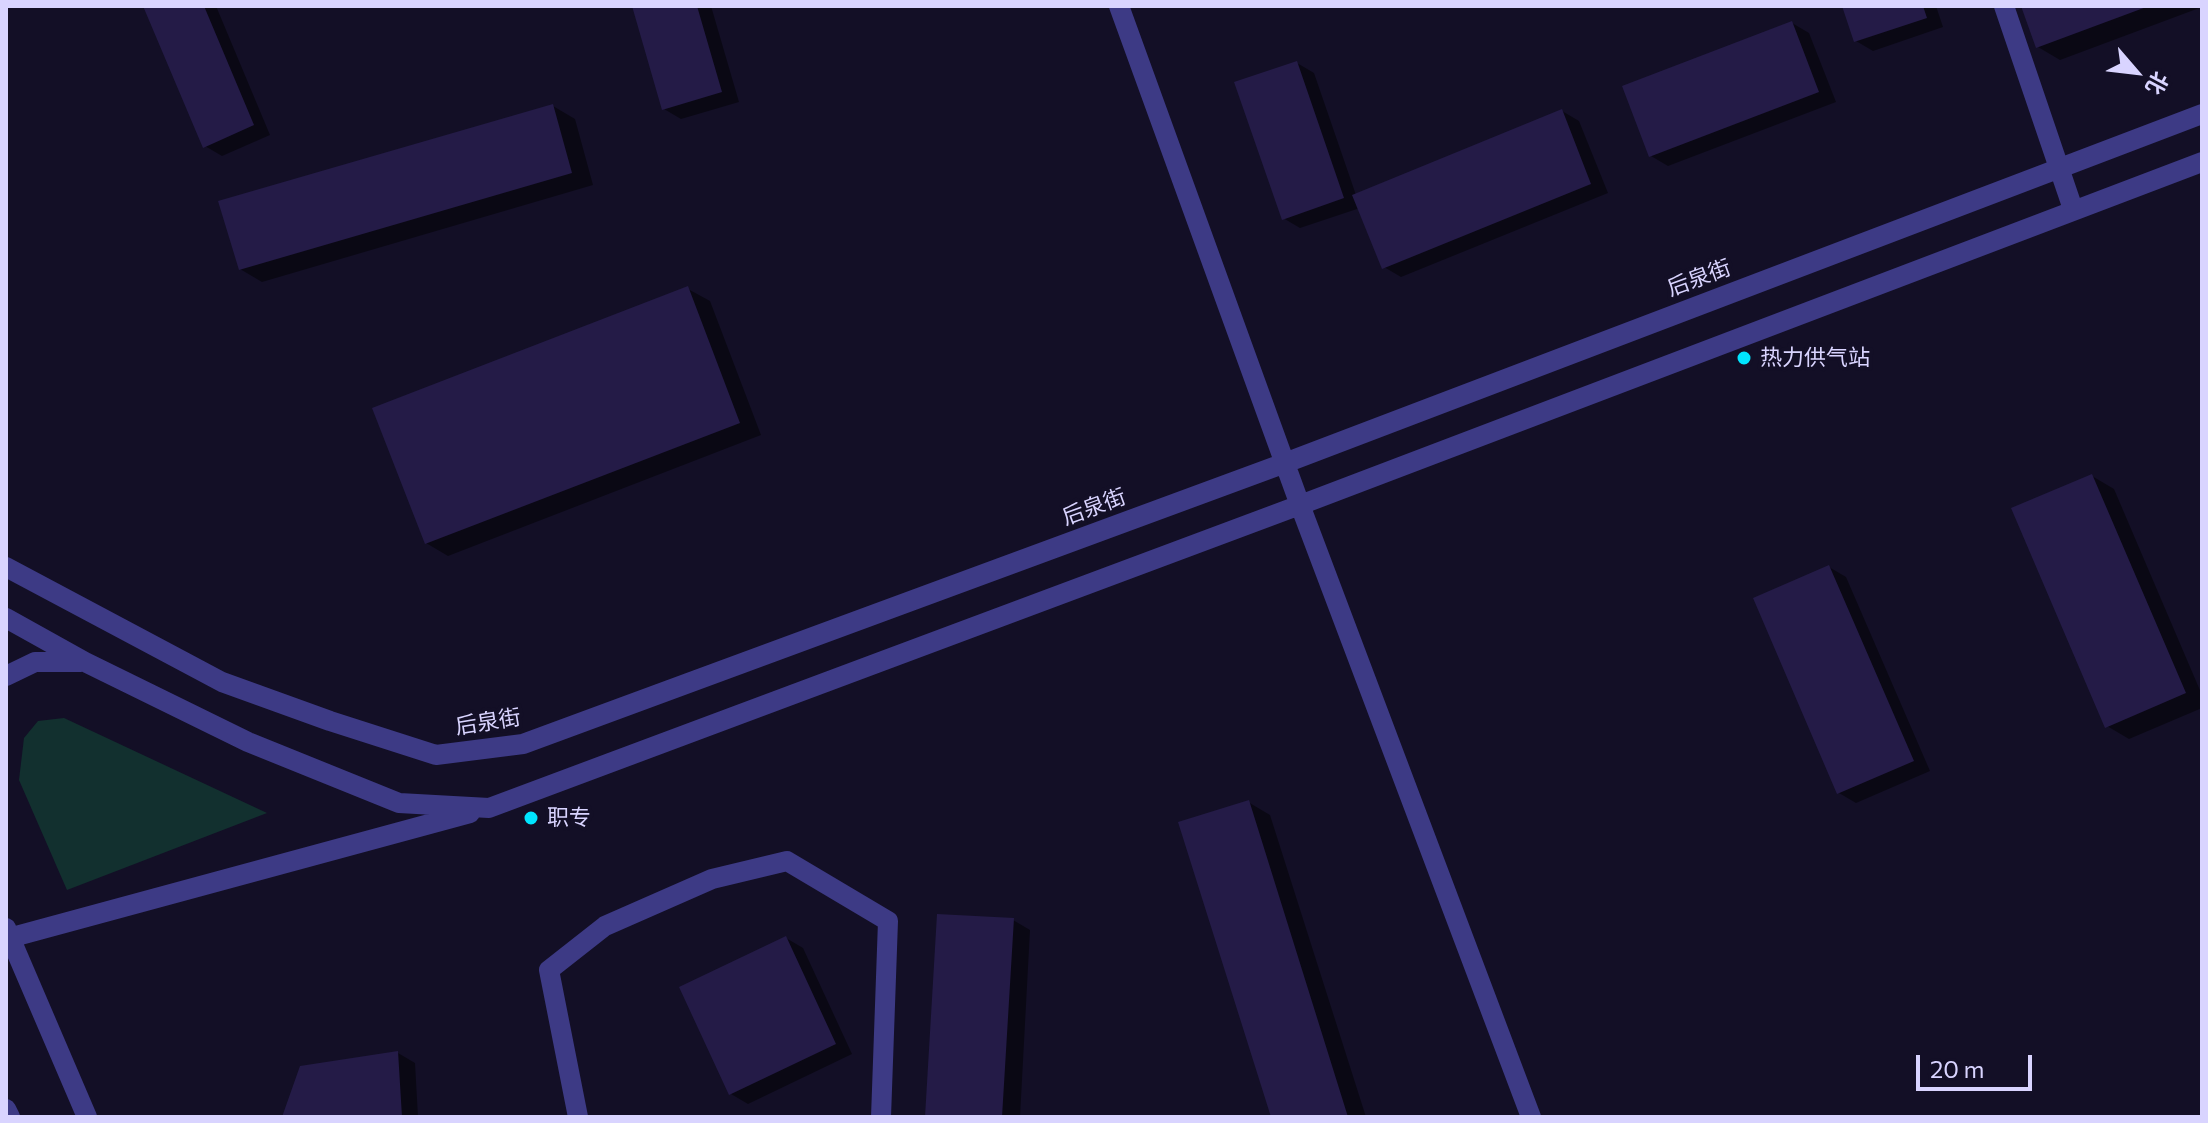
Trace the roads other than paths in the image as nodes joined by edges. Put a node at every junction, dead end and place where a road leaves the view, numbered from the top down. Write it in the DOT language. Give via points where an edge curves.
graph roads {
  1 [pos="1119,6"];
  2 [pos="2004,6"];
  3 [pos="2202,114"];
  4 [pos="2202,162"];
  5 [pos="2059,169"];
  6 [pos="2073,209"];
  7 [pos="1285,463"];
  8 [pos="1300,505"];
  9 [pos="6,567"];
  10 [pos="6,618"];
  11 [pos="85,662"];
  12 [pos="6,676"];
  13 [pos="489,808"];
  14 [pos="8,933"];
  15 [pos="6,1109"];
  16 [pos="10,1117"];
  17 [pos="87,1117"];
  18 [pos="578,1117"];
  19 [pos="881,1117"];
  20 [pos="1531,1117"];
  1 -- 7 [label="street"];
  2 -- 5 [label="street"];
  3 -- 5 [label="street, 后泉街"];
  4 -- 6 [label="street"];
  5 -- 6 [label="street"];
  5 -- 7 [label="street, 后泉街"];
  6 -- 8 [label="street"];
  7 -- 8 [label="street"];
  7 -- 9 [label="street, 后泉街" via="523,744 436,755 222,682"];
  8 -- 13 [label="street"];
  8 -- 20 [label="street"];
  10 -- 11 [label="street"];
  11 -- 12 [label="street" via="35,662"];
  11 -- 13 [label="street" via="248,742 399,803"];
  13 -- 14 [label="street"];
  14 -- 17 [label="street"];
  15 -- 16 [label="street"];
  18 -- 19 [label="street" via="549,970 605,926 712,879 787,861 888,921"];
}
